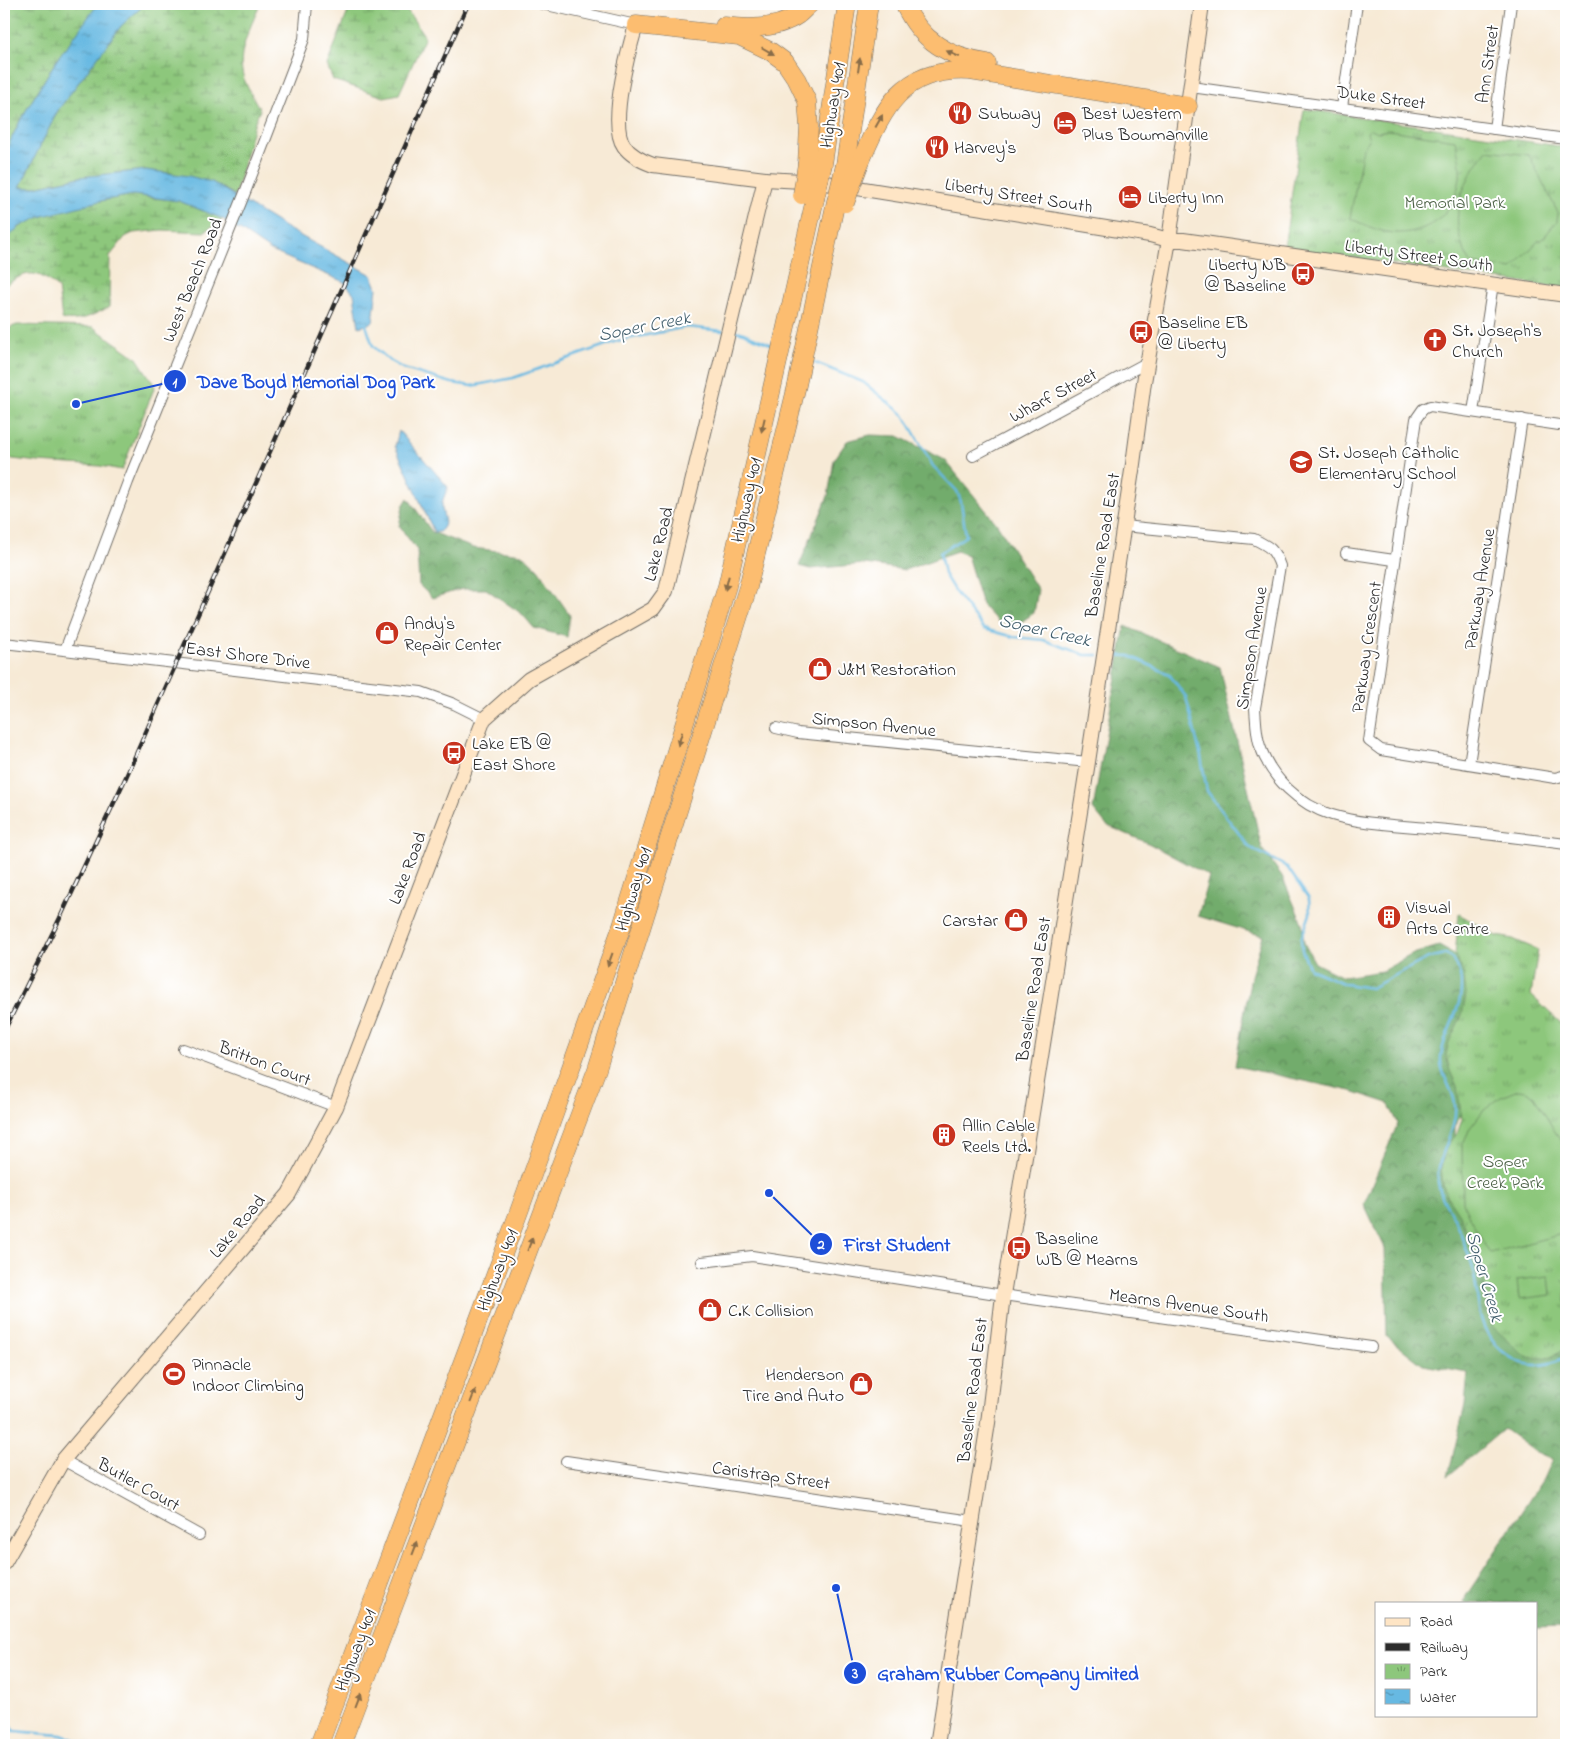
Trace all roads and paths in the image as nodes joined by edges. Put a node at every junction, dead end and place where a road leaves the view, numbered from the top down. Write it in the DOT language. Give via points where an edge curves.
graph roads {
  1 [pos="307,4"];
  2 [pos="542,4"];
  3 [pos="810,4"];
  4 [pos="847,4"];
  5 [pos="869,4"];
  6 [pos="904,4"];
  7 [pos="1202,4"];
  8 [pos="1357,4"];
  9 [pos="1511,4"];
  10 [pos="636,25"];
  11 [pos="1190,96"];
  12 [pos="1342,107"];
  13 [pos="1494,129"];
  14 [pos="1566,139"];
  15 [pos="815,163"];
  16 [pos="852,165"];
  17 [pos="765,179"];
  18 [pos="1169,240"];
  19 [pos="1493,284"];
  20 [pos="1566,295"];
  21 [pos="1148,362"];
  22 [pos="1473,412"];
  23 [pos="1522,419"];
  24 [pos="1566,426"];
  25 [pos="973,456"];
  26 [pos="1124,526"];
  27 [pos="1346,552"];
  28 [pos="1394,560"];
  29 [pos="4,644"];
  30 [pos="65,650"];
  31 [pos="484,719"];
  32 [pos="776,728"];
  33 [pos="1088,762"];
  34 [pos="1469,764"];
  35 [pos="1566,775"];
  36 [pos="1566,844"];
  37 [pos="182,1049"];
  38 [pos="336,1107"];
  39 [pos="702,1262"];
  40 [pos="1003,1295"];
  41 [pos="1371,1347"];
  42 [pos="63,1460"];
  43 [pos="566,1461"];
  44 [pos="972,1521"];
  45 [pos="199,1535"];
  46 [pos="4,1563"];
  47 [pos="319,1745"];
  48 [pos="341,1745"];
  49 [pos="937,1745"];
  1 -- 30 [label="street, West Beach Road" via="304,39"];
  2 -- 10 [label="street"];
  3 -- 10 [label="highway" via="798,15 773,26 739,28 655,17"];
  4 -- 15 [label="highway, Highway 401"];
  16 -- 5 [label="highway, Highway 401, one-way"];
  11 -- 6 [label="highway, one-way" via="960,58 925,36"];
  7 -- 11 [label="street, Baseline Road East"];
  8 -- 12 [label="street"];
  9 -- 13 [label="street, Ann Street"];
  10 -- 15 [label="highway, one-way" via="739,36 785,62 807,101"];
  10 -- 17 [label="street, Liberty Street South" via="620,89 618,126 623,146 641,161 653,165"];
  11 -- 12 [label="street, Duke Street"];
  16 -- 11 [label="highway, one-way" via="879,119 897,96 918,80 943,72 970,71"];
  11 -- 18 [label="street, Baseline Road East"];
  12 -- 13 [label="street, Duke Street"];
  13 -- 14 [label="street, Duke Street"];
  15 -- 47 [label="highway, Highway 401, one-way, bridge" via="788,319 727,586 622,926"];
  48 -- 16 [label="highway, Highway 401, one-way, bridge" via="596,1069 748,586 806,345 818,318 841,202"];
  17 -- 18 [label="street, Liberty Street South" via="820,182"];
  17 -- 31 [label="street, Lake Road" via="666,591 654,609 529,679"];
  18 -- 19 [label="street, Liberty Street South"];
  18 -- 21 [label="street, Baseline Road East"];
  19 -- 20 [label="street, Liberty Street South"];
  19 -- 22 [label="street"];
  21 -- 25 [label="street, Wharf Street"];
  21 -- 26 [label="street, Baseline Road East"];
  22 -- 23 [label="street, Parkway Crescent"];
  22 -- 28 [label="street, Parkway Crescent" via="1430,406 1423,409 1416,419"];
  23 -- 24 [label="street, Parkway Crescent"];
  23 -- 34 [label="street, Parkway Avenue"];
  26 -- 33 [label="street, Baseline Road East"];
  26 -- 36 [label="street, Simpson Avenue" via="1254,539 1276,554 1280,566 1255,708 1256,728 1270,767 1299,798 1332,816"];
  27 -- 28 [label="street"];
  28 -- 34 [label="street, Parkway Crescent" via="1368,741 1381,750"];
  29 -- 30 [label="street, East Shore Drive"];
  30 -- 31 [label="street, East Shore Drive" via="421,692"];
  31 -- 38 [label="street, Lake Road"];
  32 -- 33 [label="street, Simpson Avenue" via="798,733"];
  33 -- 40 [label="street, Baseline Road East"];
  34 -- 35 [label="street, Parkway Crescent" via="1554,778"];
  37 -- 38 [label="street, Britton Court"];
  38 -- 42 [label="street, Lake Road" via="289,1194"];
  39 -- 40 [label="street, Mearns Avenue South" via="752,1256"];
  40 -- 41 [label="street, Mearns Avenue South"];
  40 -- 44 [label="street, Baseline Road East" via="988,1423"];
  42 -- 45 [label="street, Butler Court"];
  42 -- 46 [label="street, Lake Road"];
  43 -- 44 [label="street, Caristrap Street"];
  44 -- 49 [label="street, Baseline Road East"];
}
